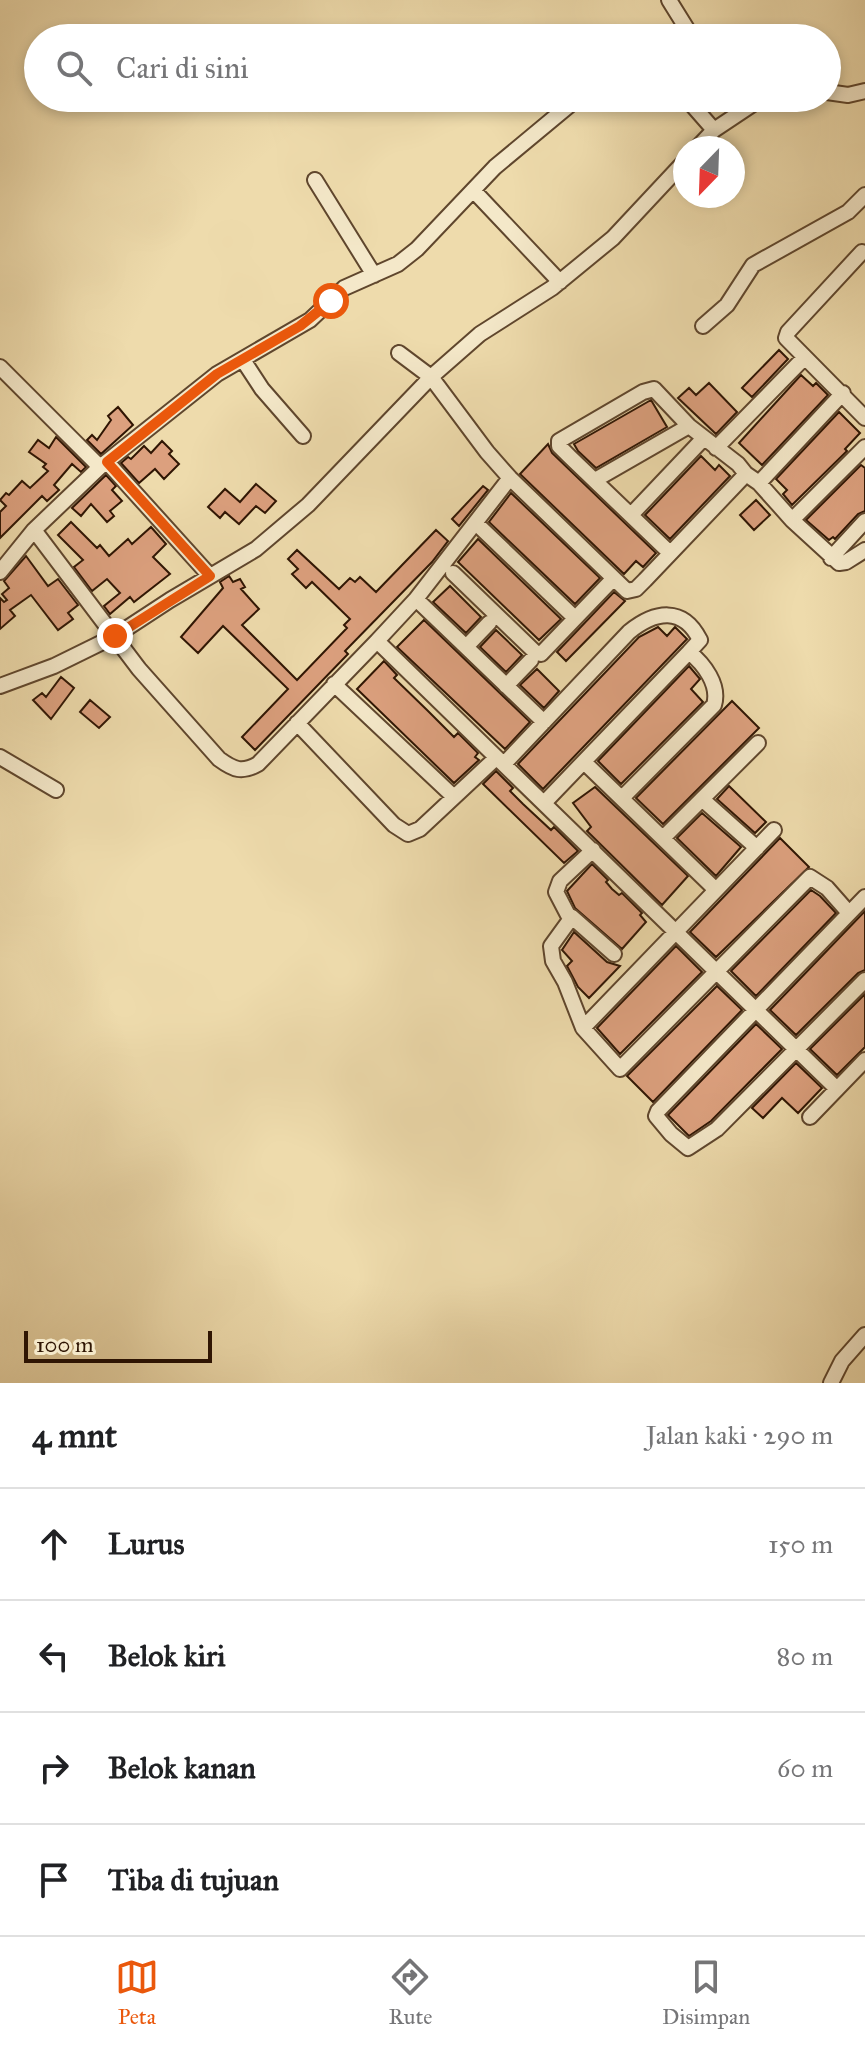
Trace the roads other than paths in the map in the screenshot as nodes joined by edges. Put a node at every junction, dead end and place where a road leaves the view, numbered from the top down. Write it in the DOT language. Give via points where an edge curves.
graph roads {
  1 [pos="669,0"];
  2 [pos="681,24"];
  3 [pos="865,91"];
  4 [pos="841,94"];
  5 [pos="561,112"];
  6 [pos="698,112"];
  7 [pos="741,112"];
  8 [pos="714,130"];
  9 [pos="708,136"];
  10 [pos="673,174"];
  11 [pos="315,180"];
  12 [pos="473,190"];
  13 [pos="865,195"];
  14 [pos="862,252"];
  15 [pos="374,275"];
  16 [pos="560,282"];
  17 [pos="703,326"];
  18 [pos="399,353"];
  19 [pos="804,358"];
  20 [pos="243,360"];
  21 [pos="0,367"];
  22 [pos="431,377"];
  23 [pos="843,393"];
  24 [pos="865,418"];
  25 [pos="689,426"];
  26 [pos="303,436"];
  27 [pos="703,439"];
  28 [pos="865,447"];
  29 [pos="716,448"];
  30 [pos="104,464"];
  31 [pos="752,479"];
  32 [pos="595,480"];
  33 [pos="506,483"];
  34 [pos="631,515"];
  35 [pos="792,520"];
  36 [pos="865,521"];
  37 [pos="481,528"];
  38 [pos="34,530"];
  39 [pos="865,550"];
  40 [pos="670,553"];
  41 [pos="831,558"];
  42 [pos="0,572"];
  43 [pos="453,573"];
  44 [pos="210,576"];
  45 [pos="613,579"];
  46 [pos="416,599"];
  47 [pos="575,618"];
  48 [pos="489,623"];
  49 [pos="115,636"];
  50 [pos="377,641"];
  51 [pos="466,647"];
  52 [pos="689,652"];
  53 [pos="531,660"];
  54 [pos="3,681"];
  55 [pos="334,684"];
  56 [pos="506,686"];
  57 [pos="544,722"];
  58 [pos="297,723"];
  59 [pos="758,743"];
  60 [pos="0,757"];
  61 [pos="500,761"];
  62 [pos="584,762"];
  63 [pos="56,790"];
  64 [pos="454,797"];
  65 [pos="622,798"];
  66 [pos="702,799"];
  67 [pos="544,803"];
  68 [pos="774,830"];
  69 [pos="663,838"];
  70 [pos="757,848"];
  71 [pos="593,850"];
  72 [pos="716,890"];
  73 [pos="865,897"];
  74 [pos="849,913"];
  75 [pos="572,917"];
  76 [pos="675,931"];
  77 [pos="614,954"];
  78 [pos="717,970"];
  79 [pos="865,980"];
  80 [pos="757,1009"];
  81 [pos="583,1028"];
  82 [pos="798,1049"];
  83 [pos="865,1060"];
  84 [pos="837,1089"];
  85 [pos="810,1117"];
  86 [pos="865,1335"];
  87 [pos="831,1383"];
  1 -- 2 [label="street"];
  3 -- 4 [label="street"];
  5 -- 12 [label="street"];
  6 -- 8 [label="street"];
  7 -- 8 [label="street"];
  8 -- 9 [label="street"];
  10 -- 16 [label="street" via="613,238"];
  11 -- 15 [label="street"];
  12 -- 15 [label="street" via="417,249"];
  12 -- 16 [label="street"];
  13 -- 17 [label="street" via="848,212 753,265 731,300"];
  14 -- 19 [label="street" via="788,332 786,338"];
  15 -- 20 [label="street" via="344,288 310,320"];
  16 -- 22 [label="street" via="501,319"];
  18 -- 22 [label="street"];
  19 -- 23 [label="street"];
  19 -- 29 [label="street"];
  20 -- 26 [label="street"];
  20 -- 30 [label="street" via="217,374"];
  21 -- 30 [label="street"];
  22 -- 44 [label="street" via="308,505 256,549"];
  22 -- 45 [label="street" via="495,461"];
  23 -- 24 [label="street"];
  23 -- 31 [label="street"];
  25 -- 27 [label="street"];
  25 -- 32 [label="street"];
  25 -- 32 [label="street" via="654,389 559,441"];
  27 -- 29 [label="street"];
  27 -- 34 [label="street"];
  28 -- 35 [label="street"];
  29 -- 31 [label="street"];
  30 -- 38 [label="street"];
  30 -- 44 [label="street"];
  31 -- 35 [label="street"];
  31 -- 40 [label="street"];
  32 -- 34 [label="street"];
  33 -- 46 [label="street"];
  34 -- 40 [label="street"];
  35 -- 41 [label="street"];
  36 -- 41 [label="street"];
  37 -- 47 [label="street"];
  38 -- 42 [label="street"];
  38 -- 49 [label="street"];
  39 -- 41 [label="street" via="846,562"];
  40 -- 45 [label="street" via="636,589 627,591"];
  43 -- 47 [label="street" via="536,653 548,650"];
  44 -- 49 [label="street"];
  45 -- 47 [label="street"];
  46 -- 50 [label="street"];
  46 -- 51 [label="street"];
  48 -- 51 [label="street"];
  49 -- 54 [label="street" via="54,666"];
  49 -- 58 [label="street" via="234,770 258,764"];
  50 -- 55 [label="street"];
  50 -- 61 [label="street"];
  51 -- 56 [label="street"];
  52 -- 57 [label="street" via="700,640 688,622 675,616 650,618 629,632"];
  52 -- 62 [label="street"];
  52 -- 65 [label="street" via="708,672 714,705"];
  53 -- 56 [label="street"];
  55 -- 58 [label="street"];
  55 -- 64 [label="street"];
  56 -- 57 [label="street"];
  57 -- 61 [label="street"];
  58 -- 64 [label="street" via="404,833 416,832"];
  59 -- 66 [label="street"];
  60 -- 63 [label="street"];
  61 -- 64 [label="street"];
  61 -- 67 [label="street"];
  62 -- 65 [label="street"];
  62 -- 67 [label="street"];
  65 -- 69 [label="street"];
  66 -- 69 [label="street"];
  66 -- 70 [label="street"];
  67 -- 71 [label="street"];
  68 -- 70 [label="street"];
  69 -- 72 [label="street"];
  70 -- 72 [label="street"];
  71 -- 75 [label="street" via="560,881 556,892"];
  71 -- 76 [label="street"];
  72 -- 76 [label="street"];
  73 -- 74 [label="street"];
  74 -- 78 [label="street" via="810,877"];
  74 -- 80 [label="street"];
  75 -- 77 [label="street"];
  75 -- 81 [label="street" via="551,946"];
  76 -- 78 [label="street"];
  76 -- 81 [label="street"];
  78 -- 80 [label="street"];
  78 -- 81 [label="street" via="620,1069"];
  79 -- 82 [label="street"];
  80 -- 82 [label="street"];
  80 -- 82 [label="street" via="658,1111 656,1116 671,1134 688,1148 698,1144"];
  82 -- 84 [label="street"];
  83 -- 84 [label="street"];
  84 -- 85 [label="street"];
  86 -- 87 [label="street"];
}
